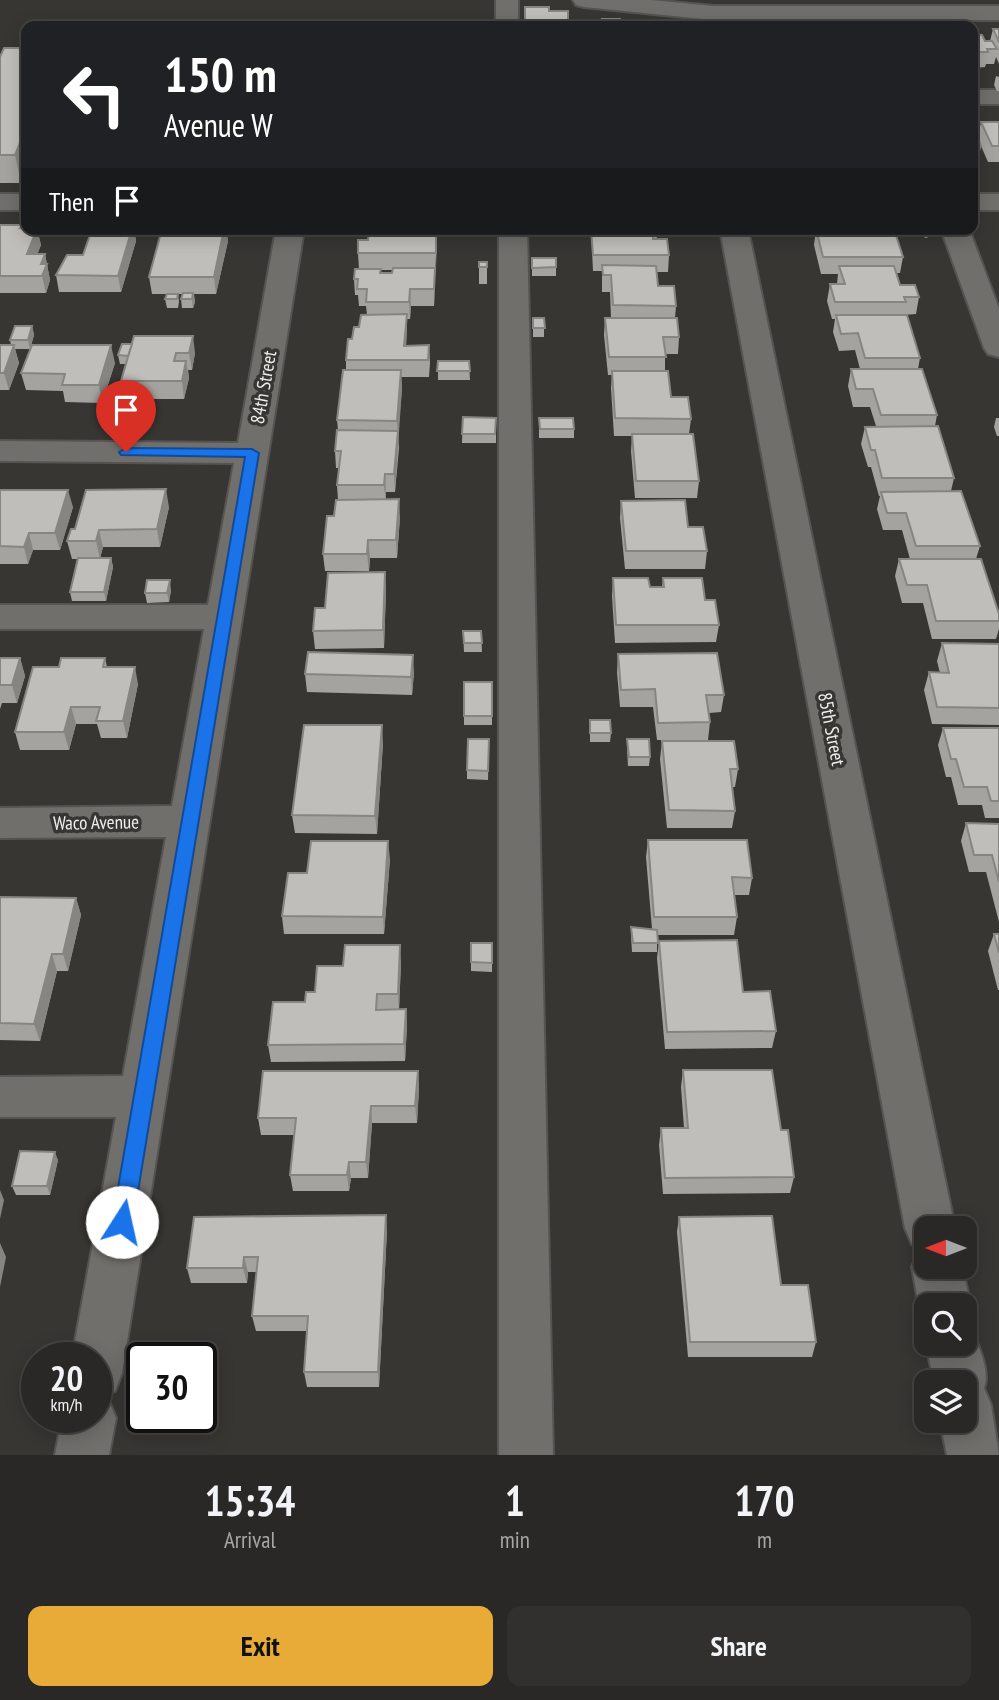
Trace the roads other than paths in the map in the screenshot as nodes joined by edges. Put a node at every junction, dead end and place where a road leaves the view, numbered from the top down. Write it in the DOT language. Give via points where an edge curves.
graph roads {
  1 [pos="507,0"];
  2 [pos="595,1"];
  3 [pos="999,13"];
  4 [pos="507,21"];
  5 [pos="978,97"];
  6 [pos="999,97"];
  7 [pos="0,202"];
  8 [pos="21,202"];
  9 [pos="978,202"];
  10 [pos="999,202"];
  11 [pos="289,235"];
  12 [pos="513,235"];
  13 [pos="735,235"];
  14 [pos="957,235"];
  15 [pos="999,348"];
  16 [pos="0,451"];
  17 [pos="252,453"];
  18 [pos="0,617"];
  19 [pos="225,617"];
  20 [pos="191,821"];
  21 [pos="0,823"];
  22 [pos="144,1096"];
  23 [pos="0,1097"];
  24 [pos="928,1216"];
  25 [pos="101,1342"];
  26 [pos="86,1433"];
  27 [pos="970,1433"];
  28 [pos="82,1455"];
  29 [pos="526,1455"];
  30 [pos="974,1455"];
  1 -- 4 [label="street"];
  2 -- 3 [label="street" via="713,13"];
  5 -- 6 [label="street"];
  7 -- 8 [label="street"];
  9 -- 10 [label="street"];
  11 -- 17 [label="street, 84th Street"];
  12 -- 29 [label="street"];
  13 -- 24 [label="street, 85th Street"];
  14 -- 15 [label="street"];
  16 -- 17 [label="street"];
  17 -- 19 [label="street, 84th Street"];
  18 -- 19 [label="street"];
  19 -- 20 [label="street, 84th Street"];
  20 -- 21 [label="street, Waco Avenue"];
  20 -- 22 [label="street, 84th Street"];
  22 -- 23 [label="street"];
  22 -- 25 [label="street, 84th Street"];
  26 -- 28 [label="street"];
  27 -- 30 [label="street"];
}
